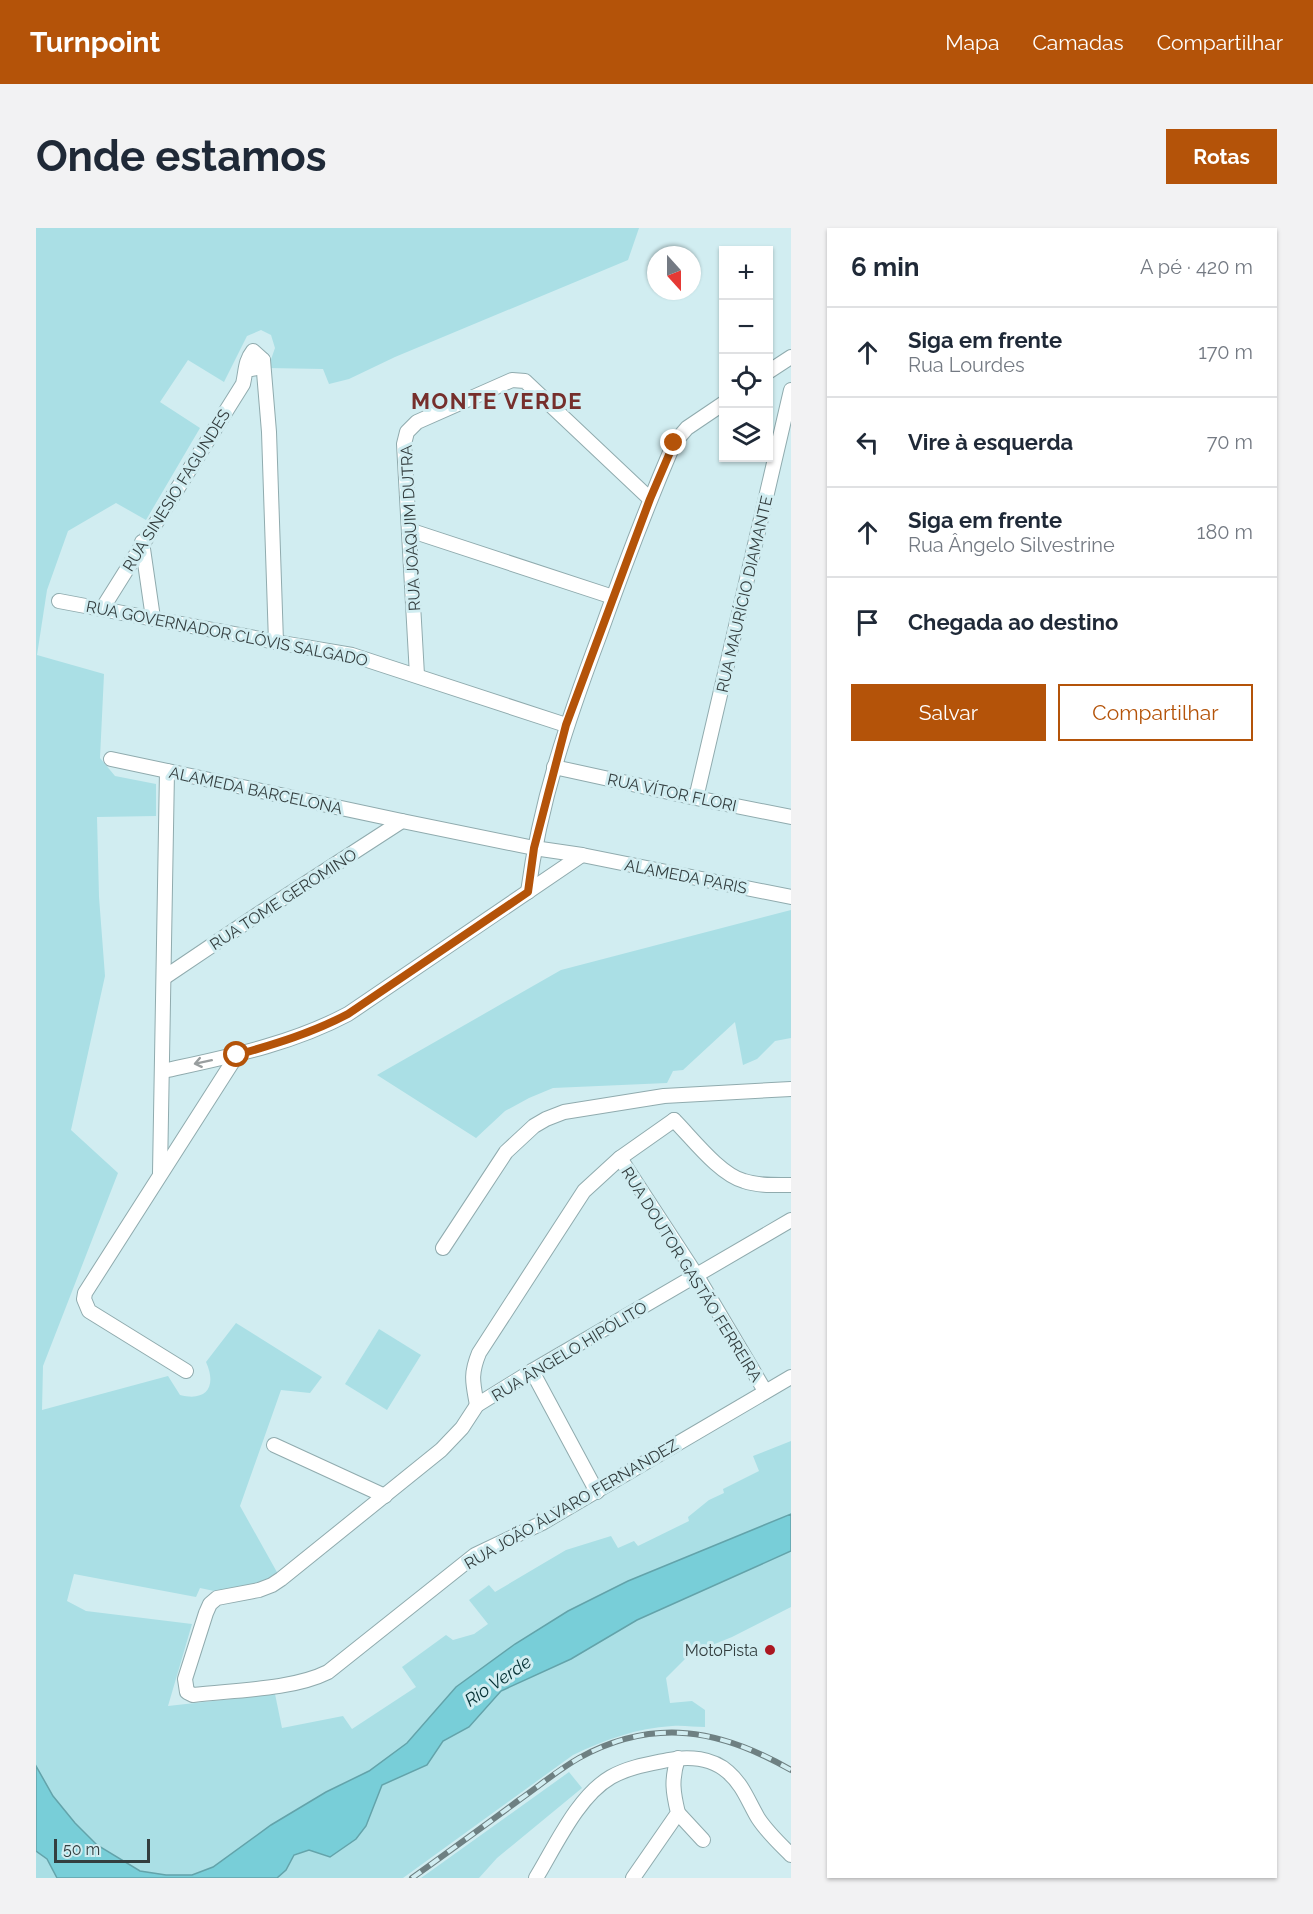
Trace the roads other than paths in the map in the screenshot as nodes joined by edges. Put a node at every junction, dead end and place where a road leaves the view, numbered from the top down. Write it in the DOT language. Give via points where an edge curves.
graph roads {
  1 [pos="791,357"];
  2 [pos="773,369"];
  3 [pos="791,390"];
  4 [pos="719,406"];
  5 [pos="650,499"];
  6 [pos="409,530"];
  7 [pos="142,542"];
  8 [pos="613,597"];
  9 [pos="59,601"];
  10 [pos="102,609"];
  11 [pos="153,618"];
  12 [pos="276,642"];
  13 [pos="417,675"];
  14 [pos="566,725"];
  15 [pos="111,759"];
  16 [pos="554,767"];
  17 [pos="166,771"];
  18 [pos="696,798"];
  19 [pos="791,817"];
  20 [pos="402,821"];
  21 [pos="534,848"];
  22 [pos="582,855"];
  23 [pos="528,892"];
  24 [pos="791,897"];
  25 [pos="165,977"];
  26 [pos="237,1055"];
  27 [pos="163,1071"];
  28 [pos="791,1089"];
  29 [pos="681,1094"];
  30 [pos="674,1120"];
  31 [pos="620,1158"];
  32 [pos="160,1175"];
  33 [pos="791,1185"];
  34 [pos="791,1220"];
  35 [pos="443,1248"];
  36 [pos="697,1276"];
  37 [pos="186,1371"];
  38 [pos="532,1371"];
  39 [pos="791,1377"];
  40 [pos="765,1391"];
  41 [pos="477,1405"];
  42 [pos="274,1445"];
  43 [pos="597,1492"];
  44 [pos="385,1496"];
  45 [pos="216,1598"];
  46 [pos="678,1758"];
  47 [pos="678,1813"];
  48 [pos="703,1840"];
  49 [pos="791,1855"];
  50 [pos="536,1878"];
  51 [pos="633,1878"];
  1 -- 2 [label="street"];
  3 -- 18 [label="street, RUA MAURÍCIO DIAMANTE"];
  4 -- 5 [label="street" via="687,428 674,443"];
  5 -- 6 [label="street, RUA JOAQUIM DUTRA" via="530,385 512,380 417,422 407,432 404,444"];
  5 -- 8 [label="street"];
  6 -- 8 [label="street"];
  6 -- 13 [label="street, RUA JOAQUIM DUTRA"];
  7 -- 10 [label="street, RUA SINESIO FAGUNDES"];
  7 -- 11 [label="street"];
  7 -- 12 [label="street, RUA SINESIO FAGUNDES" via="243,384 247,359 253,351 263,360 269,432"];
  8 -- 14 [label="street"];
  9 -- 10 [label="street, RUA GOVERNADOR CLÓVIS SALGADO"];
  10 -- 11 [label="street, RUA GOVERNADOR CLÓVIS SALGADO"];
  11 -- 12 [label="street, RUA GOVERNADOR CLÓVIS SALGADO"];
  12 -- 13 [label="street, RUA GOVERNADOR CLÓVIS SALGADO" via="352,655"];
  13 -- 14 [label="street, RUA GOVERNADOR CLÓVIS SALGADO"];
  14 -- 16 [label="street"];
  15 -- 17 [label="street, ALAMEDA BARCELONA"];
  16 -- 18 [label="street, RUA VÍTOR FLORI"];
  16 -- 21 [label="street"];
  17 -- 20 [label="street, ALAMEDA BARCELONA"];
  17 -- 25 [label="street"];
  18 -- 19 [label="street, RUA VÍTOR FLORI"];
  20 -- 21 [label="street, ALAMEDA BARCELONA"];
  20 -- 25 [label="street, RUA TOME GEROMINO"];
  21 -- 22 [label="street, ALAMEDA PARIS"];
  21 -- 23 [label="street"];
  22 -- 23 [label="street"];
  22 -- 24 [label="street, ALAMEDA PARIS"];
  23 -- 26 [label="street" via="348,1014 295,1038"];
  25 -- 27 [label="street"];
  26 -- 27 [label="street, one-way"];
  26 -- 32 [label="street"];
  27 -- 32 [label="street"];
  28 -- 29 [label="street"];
  29 -- 30 [label="street"];
  29 -- 35 [label="street" via="564,1112 534,1126 506,1152"];
  30 -- 31 [label="street"];
  30 -- 33 [label="street" via="726,1173 755,1184"];
  31 -- 36 [label="street, RUA DOUTOR GASTÃO FERREIRA"];
  31 -- 41 [label="street" via="584,1191 479,1353 472,1376"];
  32 -- 37 [label="street" via="84,1299 89,1311"];
  34 -- 36 [label="street, RUA ÂNGELO HIPÓLITO"];
  36 -- 38 [label="street, RUA ÂNGELO HIPÓLITO"];
  36 -- 40 [label="street, RUA DOUTOR GASTÃO FERREIRA"];
  38 -- 41 [label="street, RUA ÂNGELO HIPÓLITO"];
  38 -- 43 [label="street"];
  39 -- 40 [label="street, RUA JOÃO ÁLVARO FERNANDEZ"];
  40 -- 43 [label="street, RUA JOÃO ÁLVARO FERNANDEZ"];
  41 -- 44 [label="street, RUA ÂNGELO HIPÓLITO" via="441,1450"];
  42 -- 44 [label="street"];
  43 -- 45 [label="street, RUA JOÃO ÁLVARO FERNANDEZ" via="476,1556 328,1672 295,1684 193,1695 187,1692 185,1679 206,1613"];
  44 -- 45 [label="street, RUA ÂNGELO HIPÓLITO" via="272,1585"];
  46 -- 47 [label="street" via="673,1773"];
  46 -- 49 [label="street" via="712,1762 728,1772 743,1787 758,1818"];
  46 -- 50 [label="street" via="633,1767 594,1789"];
  47 -- 48 [label="street"];
  47 -- 51 [label="street"];
}
